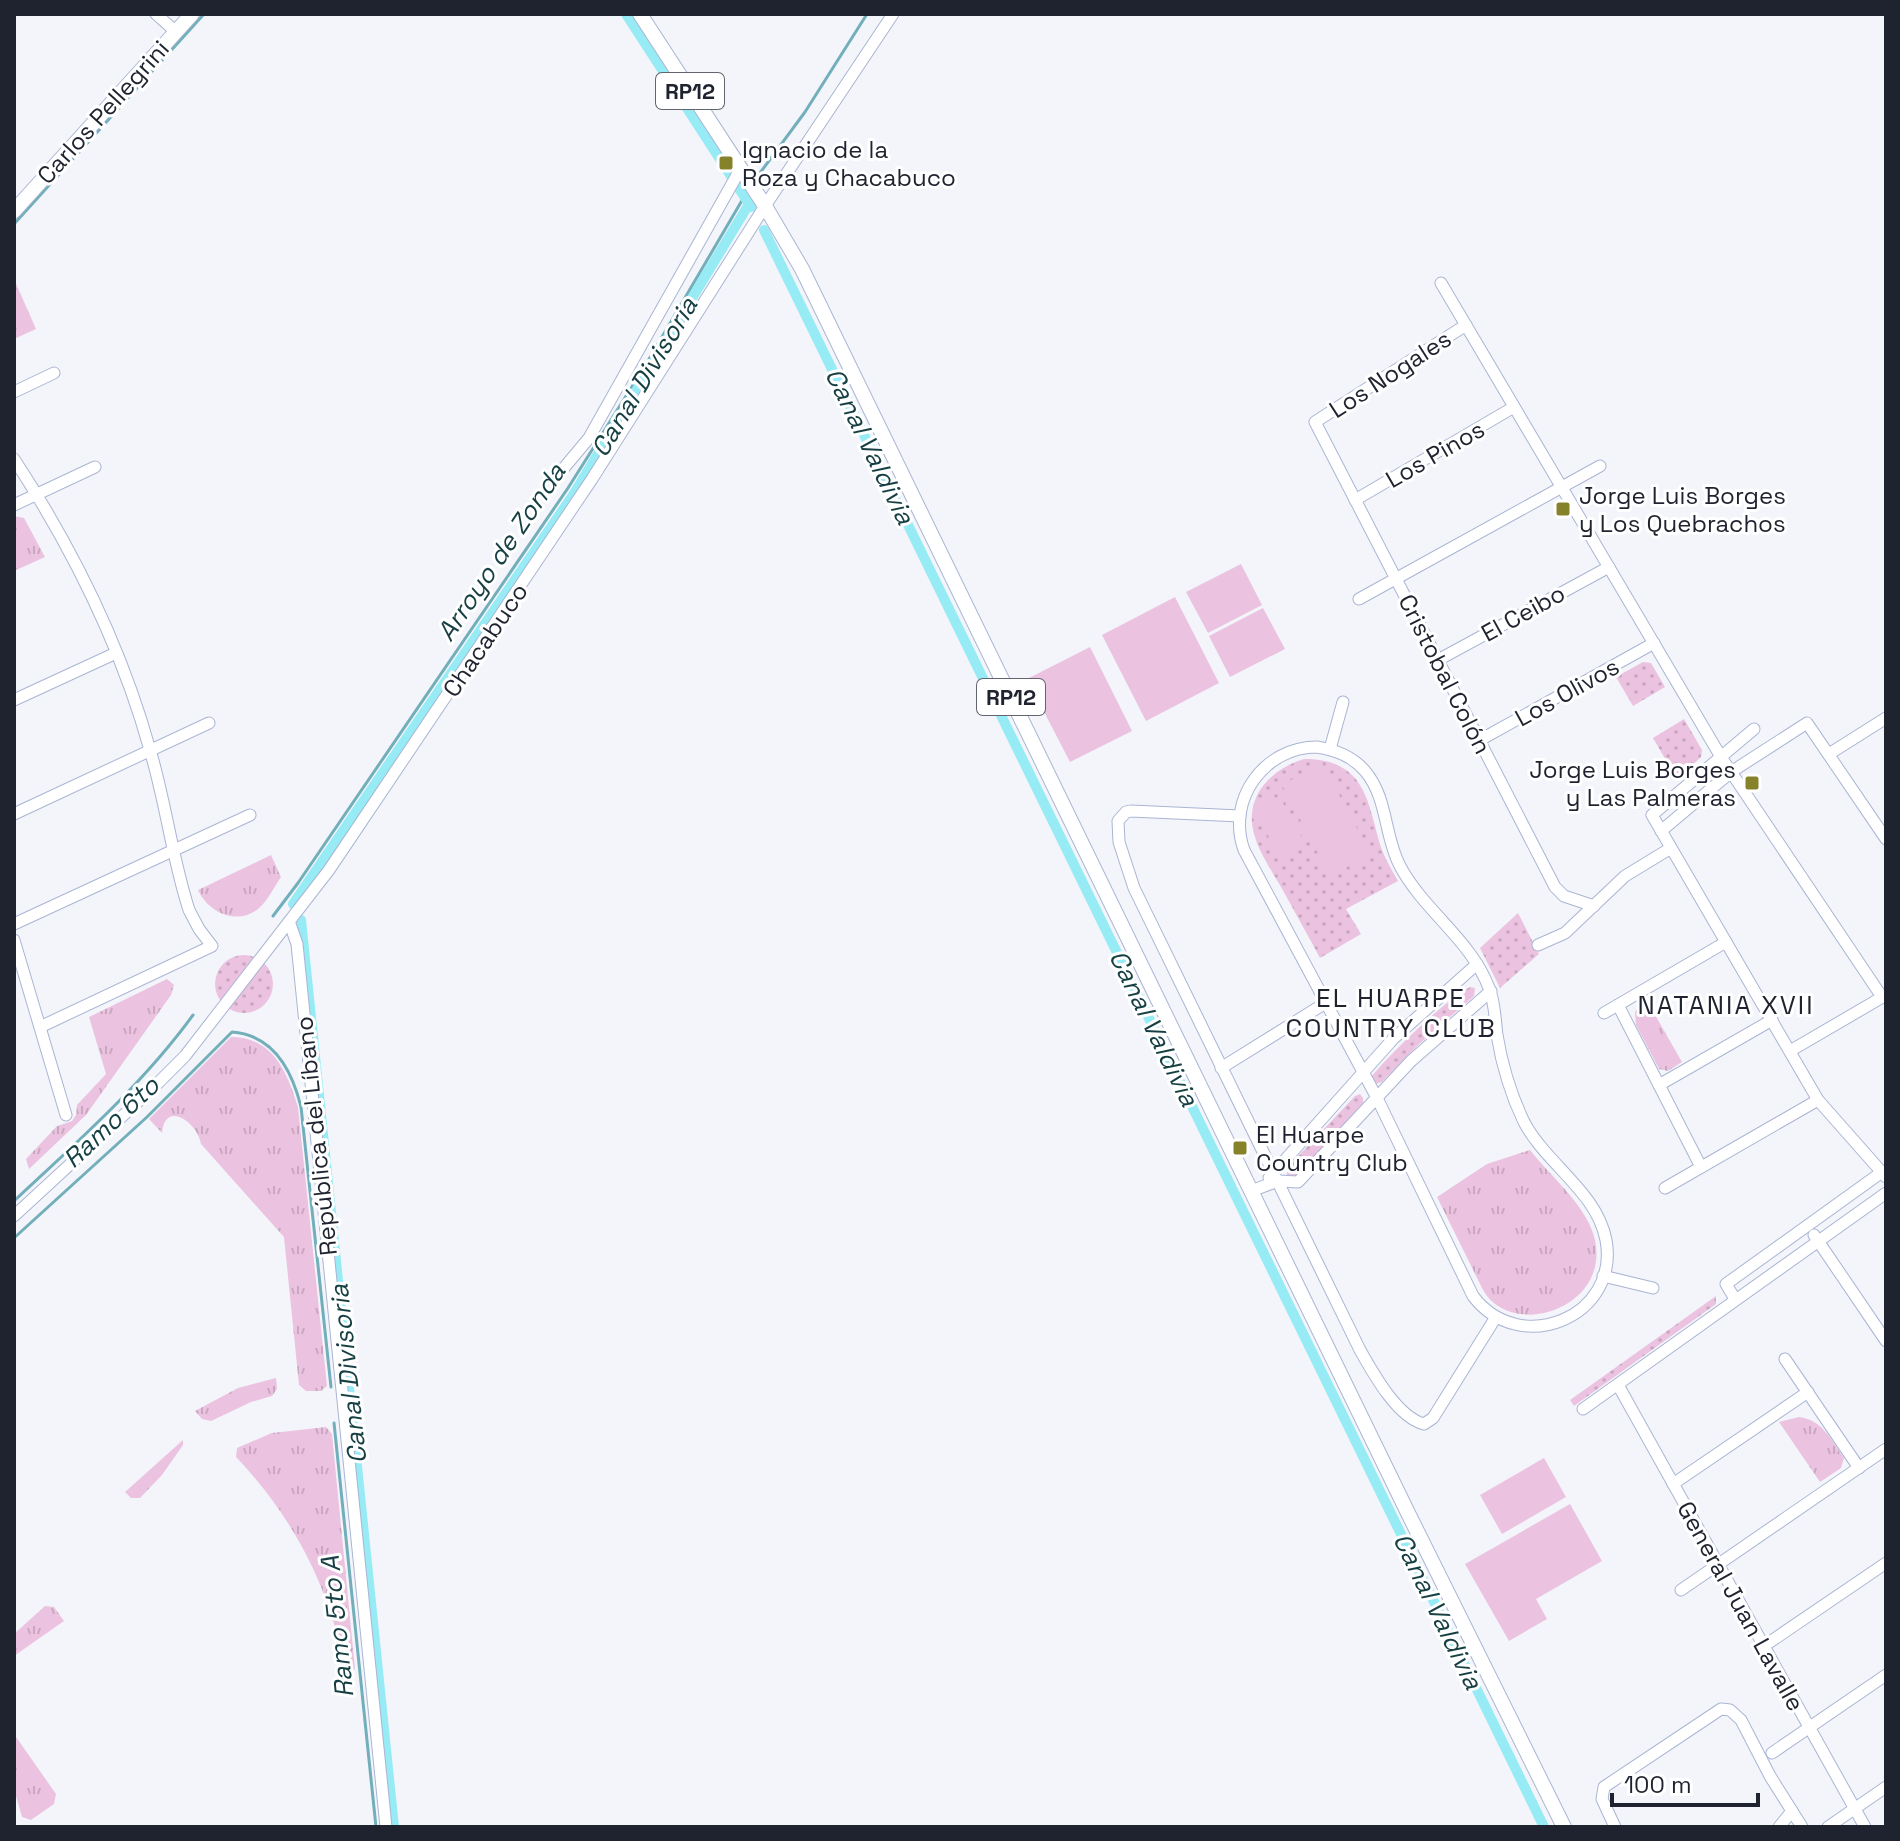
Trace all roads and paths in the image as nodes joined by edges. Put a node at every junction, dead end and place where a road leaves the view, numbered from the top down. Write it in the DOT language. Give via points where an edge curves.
graph roads {
  1 [pos="156,14"];
  2 [pos="192,14"];
  3 [pos="640,14"];
  4 [pos="893,14"];
  5 [pos="176,32"];
  6 [pos="736,176"];
  7 [pos="765,206"];
  8 [pos="14,211"];
  9 [pos="1441,283"];
  10 [pos="1466,325"];
  11 [pos="54,373"];
  12 [pos="14,392"];
  13 [pos="1514,407"];
  14 [pos="1315,422"];
  15 [pos="14,459"];
  16 [pos="1600,466"];
  17 [pos="95,467"];
  18 [pos="558,475"];
  19 [pos="1562,488"];
  20 [pos="37,494"];
  21 [pos="1355,500"];
  22 [pos="14,505"];
  23 [pos="1609,567"];
  24 [pos="1396,579"];
  25 [pos="1359,599"];
  26 [pos="1654,643"];
  27 [pos="116,653"];
  28 [pos="1438,660"];
  29 [pos="14,700"];
  30 [pos="1343,702"];
  31 [pos="1886,718"];
  32 [pos="209,723"];
  33 [pos="1754,729"];
  34 [pos="1480,740"];
  35 [pos="1330,749"];
  36 [pos="150,750"];
  37 [pos="1829,754"];
  38 [pos="1721,757"];
  39 [pos="1731,772"];
  40 [pos="14,814"];
  41 [pos="250,815"];
  42 [pos="1240,816"];
  43 [pos="1661,831"];
  44 [pos="1886,839"];
  45 [pos="1671,848"];
  46 [pos="173,851"];
  47 [pos="1594,906"];
  48 [pos="14,924"];
  49 [pos="290,924"];
  50 [pos="14,940"];
  51 [pos="1726,942"];
  52 [pos="1538,945"];
  53 [pos="1477,964"];
  54 [pos="1491,991"];
  55 [pos="1884,996"];
  56 [pos="1327,1002"];
  57 [pos="1618,1005"];
  58 [pos="1604,1013"];
  59 [pos="1772,1020"];
  60 [pos="40,1027"];
  61 [pos="1790,1051"];
  62 [pos="1221,1068"];
  63 [pos="1364,1075"];
  64 [pos="1659,1085"];
  65 [pos="1377,1098"];
  66 [pos="1818,1100"];
  67 [pos="66,1115"];
  68 [pos="1701,1167"];
  69 [pos="1884,1175"];
  70 [pos="1276,1177"];
  71 [pos="1256,1188"];
  72 [pos="1665,1188"];
  73 [pos="1886,1193"];
  74 [pos="14,1216"];
  75 [pos="1808,1225"];
  76 [pos="1818,1241"];
  77 [pos="1603,1276"];
  78 [pos="1653,1288"];
  79 [pos="1735,1299"];
  80 [pos="1496,1317"];
  81 [pos="1886,1341"];
  82 [pos="1785,1359"];
  83 [pos="1618,1385"];
  84 [pos="1808,1392"];
  85 [pos="1583,1409"];
  86 [pos="1886,1449"];
  87 [pos="1859,1468"];
  88 [pos="1673,1484"];
  89 [pos="1886,1563"];
  90 [pos="1718,1565"];
  91 [pos="1681,1590"];
  92 [pos="1764,1646"];
  93 [pos="1886,1675"];
  94 [pos="1809,1728"];
  95 [pos="1772,1753"];
  96 [pos="1886,1787"];
  97 [pos="1855,1809"];
  98 [pos="1792,1811"];
  99 [pos="386,1827"];
  100 [pos="1564,1827"];
  101 [pos="1615,1827"];
  102 [pos="1779,1827"];
  103 [pos="1802,1827"];
  104 [pos="1828,1827"];
  105 [pos="1865,1827"];
  1 -- 5 [label="street"];
  2 -- 5 [label="main road, Carlos Pellegrini"];
  3 -- 6 [label="main road, RP12"];
  4 -- 7 [label="street, Chacabuco"];
  5 -- 8 [label="main road, Carlos Pellegrini"];
  6 -- 7 [label="main road, RP12"];
  6 -- 18 [label="street" via="589,438"];
  7 -- 49 [label="street, Chacabuco" via="494,629"];
  7 -- 71 [label="main road, RP12" via="802,269"];
  9 -- 10 [label="street"];
  10 -- 13 [label="street"];
  10 -- 14 [label="street, Los Nogales"];
  11 -- 12 [label="street"];
  13 -- 19 [label="street"];
  13 -- 21 [label="street, Los Pinos"];
  14 -- 21 [label="street, Cristobal Colón"];
  15 -- 20 [label="street"];
  16 -- 19 [label="street"];
  17 -- 20 [label="street"];
  19 -- 23 [label="street"];
  19 -- 24 [label="street"];
  20 -- 22 [label="street"];
  20 -- 27 [label="street" via="69,548"];
  21 -- 24 [label="street, Cristobal Colón"];
  23 -- 26 [label="street"];
  23 -- 28 [label="street, El Ceibo"];
  24 -- 25 [label="street"];
  24 -- 28 [label="street, Cristobal Colón"];
  26 -- 34 [label="street, Los Olivos"];
  26 -- 38 [label="street"];
  27 -- 29 [label="street"];
  27 -- 36 [label="street"];
  28 -- 34 [label="street, Cristobal Colón"];
  30 -- 35 [label="street"];
  31 -- 37 [label="street"];
  32 -- 36 [label="street"];
  33 -- 38 [label="street"];
  34 -- 47 [label="street, Cristobal Colón" via="1558,891"];
  35 -- 42 [label="street" via="1294,749 1268,763 1247,789"];
  35 -- 53 [label="street" via="1356,762 1371,779 1399,864"];
  36 -- 40 [label="street"];
  36 -- 46 [label="street"];
  37 -- 39 [label="street" via="1807,723"];
  37 -- 44 [label="street"];
  38 -- 39 [label="street"];
  38 -- 43 [label="street" via="1652,815"];
  39 -- 43 [label="street"];
  39 -- 55 [label="street"];
  41 -- 46 [label="street"];
  42 -- 56 [label="street" via="1244,850"];
  42 -- 62 [label="street" via="1131,811 1118,821 1117,829 1134,888"];
  43 -- 45 [label="street"];
  45 -- 47 [label="street" via="1625,876"];
  45 -- 51 [label="street"];
  46 -- 48 [label="street"];
  46 -- 60 [label="street" via="189,910 212,946"];
  47 -- 52 [label="street" via="1565,933"];
  49 -- 74 [label="street, Chacabuco" via="185,1056"];
  49 -- 99 [label="street, República del Líbano" via="297,944"];
  50 -- 60 [label="street"];
  51 -- 57 [label="street"];
  51 -- 59 [label="street"];
  53 -- 54 [label="street"];
  53 -- 63 [label="street" via="1393,1039"];
  54 -- 65 [label="street"];
  54 -- 77 [label="street" via="1510,1088 1530,1133 1594,1210 1607,1251"];
  55 -- 61 [label="street"];
  56 -- 62 [label="street"];
  56 -- 63 [label="street"];
  57 -- 58 [label="street"];
  57 -- 64 [label="street"];
  59 -- 61 [label="street"];
  59 -- 64 [label="street"];
  60 -- 67 [label="street"];
  61 -- 66 [label="street"];
  62 -- 70 [label="street"];
  63 -- 65 [label="street"];
  63 -- 70 [label="street"];
  64 -- 68 [label="street"];
  65 -- 70 [label="street" via="1298,1182"];
  65 -- 80 [label="street" via="1468,1286"];
  66 -- 68 [label="street"];
  66 -- 69 [label="street"];
  68 -- 72 [label="street"];
  69 -- 75 [label="street"];
  70 -- 71 [label="street"];
  70 -- 80 [label="street" via="1369,1366 1413,1420 1424,1424 1433,1418"];
  71 -- 100 [label="main road, RP12"];
  73 -- 76 [label="street"];
  75 -- 76 [label="street"];
  75 -- 79 [label="street" via="1726,1284"];
  76 -- 79 [label="street"];
  76 -- 81 [label="street"];
  77 -- 78 [label="street"];
  77 -- 80 [label="street" via="1592,1298 1554,1324 1524,1327"];
  79 -- 83 [label="street"];
  82 -- 84 [label="street"];
  83 -- 85 [label="street"];
  83 -- 88 [label="street, General Juan Lavalle"];
  84 -- 87 [label="street"];
  84 -- 88 [label="street"];
  86 -- 87 [label="street"];
  87 -- 90 [label="street"];
  88 -- 90 [label="street, General Juan Lavalle"];
  89 -- 92 [label="street"];
  90 -- 91 [label="street"];
  90 -- 92 [label="street, General Juan Lavalle"];
  92 -- 94 [label="street, General Juan Lavalle"];
  93 -- 94 [label="street"];
  94 -- 95 [label="street"];
  94 -- 97 [label="street, General Juan Lavalle"];
  96 -- 97 [label="street"];
  97 -- 104 [label="street"];
  97 -- 105 [label="street, General Juan Lavalle"];
  98 -- 101 [label="street" via="1741,1720 1721,1709 1604,1787 1602,1799"];
  98 -- 102 [label="street"];
  98 -- 103 [label="street"];
}
